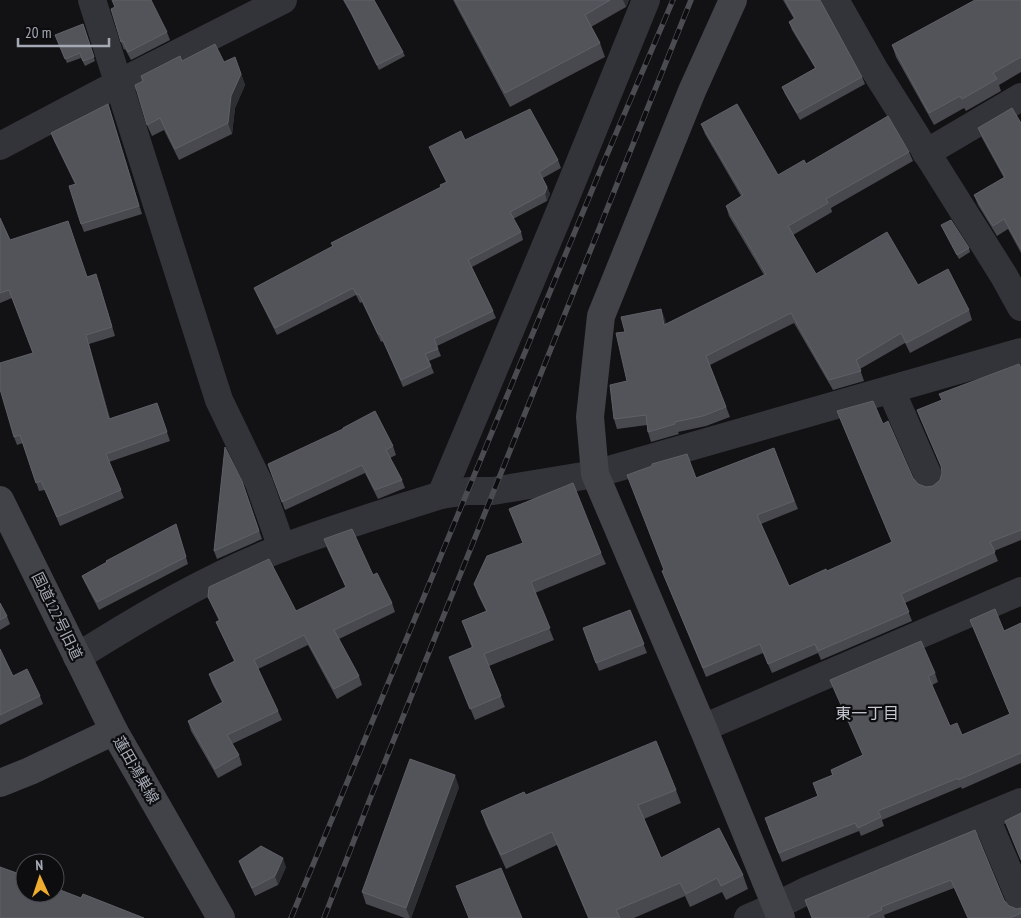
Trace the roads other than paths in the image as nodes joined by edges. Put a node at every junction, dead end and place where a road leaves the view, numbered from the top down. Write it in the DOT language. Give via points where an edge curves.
graph roads {
  1 [pos="92,0"];
  2 [pos="283,0"];
  3 [pos="646,0"];
  4 [pos="733,0"];
  5 [pos="835,0"];
  6 [pos="119,83"];
  7 [pos="1021,97"];
  8 [pos="0,146"];
  9 [pos="926,153"];
  10 [pos="1021,307"];
  11 [pos="1021,352"];
  12 [pos="891,390"];
  13 [pos="595,474"];
  14 [pos="930,480"];
  15 [pos="441,495"];
  16 [pos="0,500"];
  17 [pos="282,548"];
  18 [pos="1021,591"];
  19 [pos="77,658"];
  20 [pos="703,728"];
  21 [pos="114,731"];
  22 [pos="0,783"];
  23 [pos="1021,802"];
  24 [pos="986,818"];
  25 [pos="1021,901"];
  26 [pos="779,912"];
  27 [pos="221,918"];
  28 [pos="748,918"];
  1 -- 6 [label="street"];
  2 -- 6 [label="street"];
  3 -- 15 [label="street"];
  4 -- 13 [label="street" via="692,91 601,316 590,417"];
  5 -- 9 [label="street"];
  6 -- 8 [label="street"];
  6 -- 17 [label="street" via="219,400 259,483"];
  7 -- 9 [label="street"];
  9 -- 10 [label="street"];
  11 -- 12 [label="street"];
  12 -- 13 [label="street"];
  12 -- 14 [label="street"];
  13 -- 15 [label="street" via="493,491"];
  13 -- 20 [label="street"];
  15 -- 17 [label="street"];
  16 -- 19 [label="street, 国道122号旧道"];
  17 -- 19 [label="street" via="198,587"];
  18 -- 20 [label="street"];
  19 -- 21 [label="street, 国道122号旧道"];
  20 -- 26 [label="street"];
  21 -- 22 [label="street, 蓮田鴻巣線"];
  21 -- 27 [label="street, 蓮田鴻巣線"];
  23 -- 24 [label="street"];
  24 -- 25 [label="street"];
  24 -- 26 [label="street" via="806,891"];
  26 -- 28 [label="street"];
}
